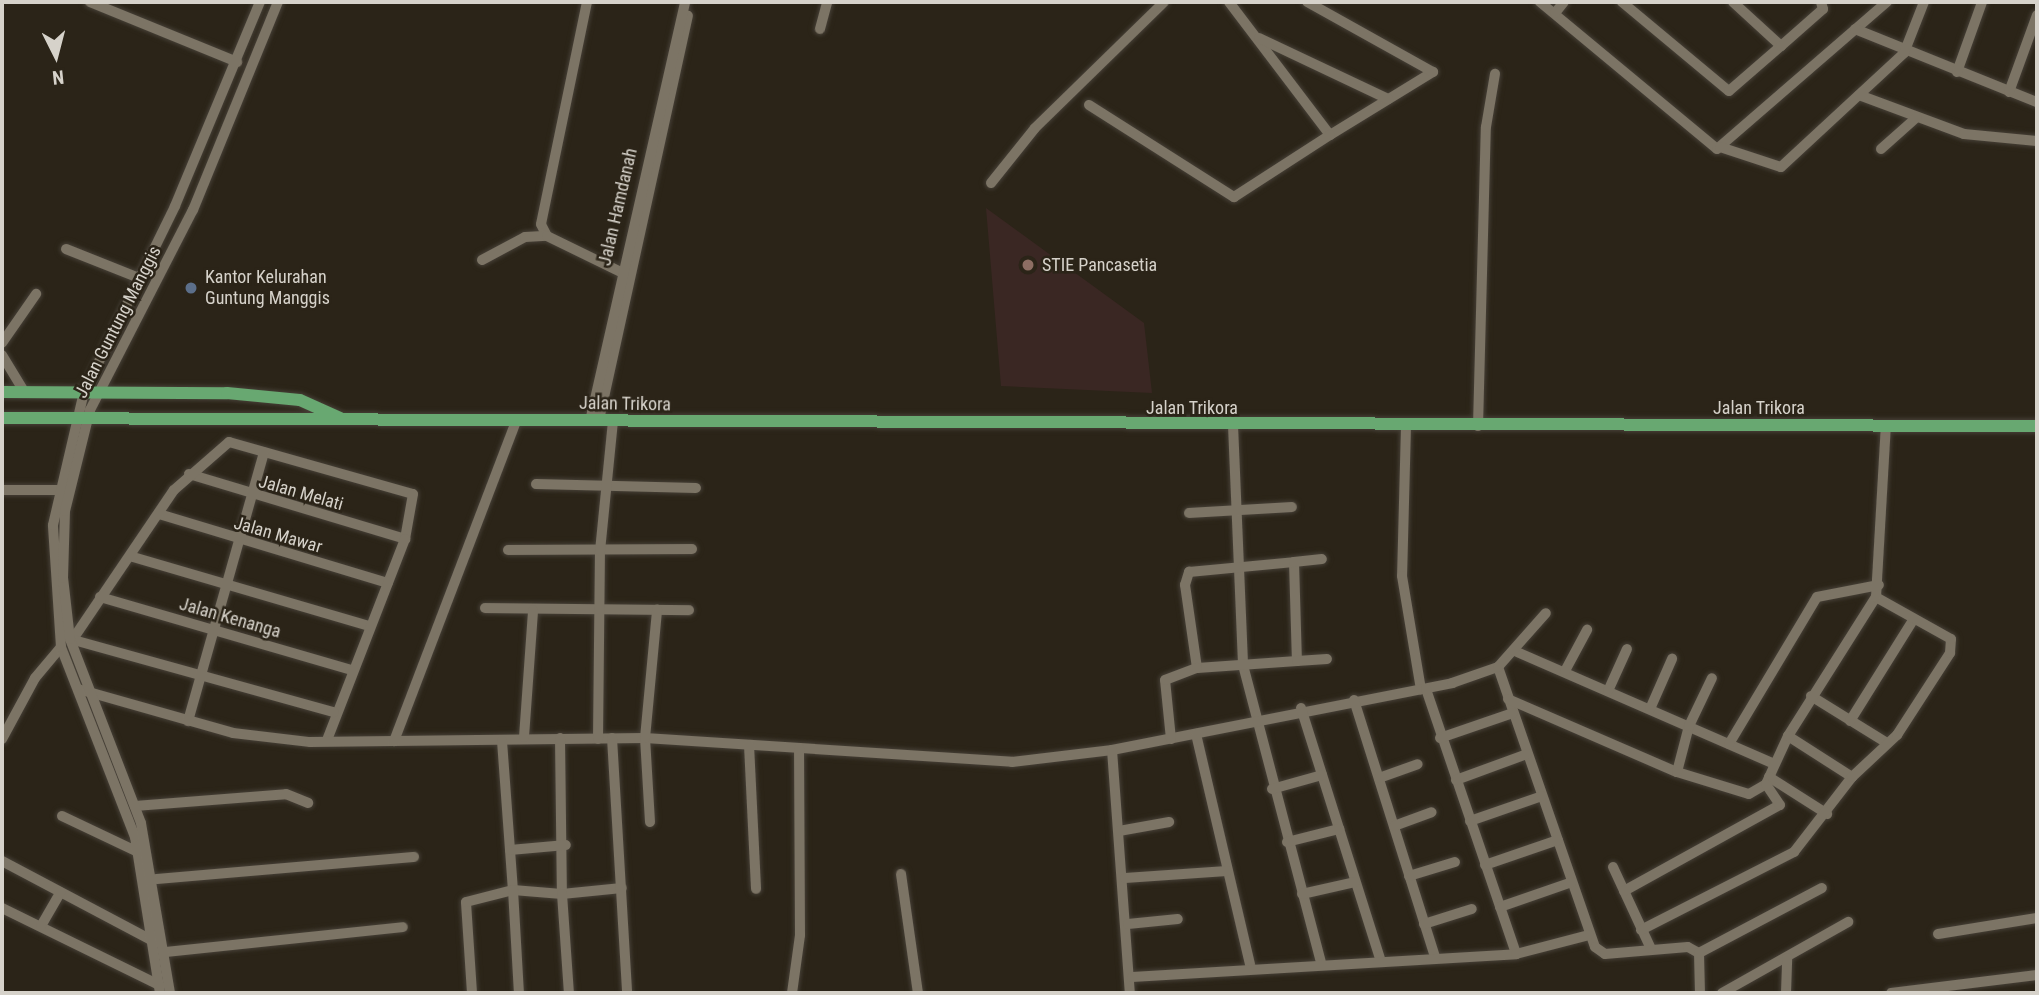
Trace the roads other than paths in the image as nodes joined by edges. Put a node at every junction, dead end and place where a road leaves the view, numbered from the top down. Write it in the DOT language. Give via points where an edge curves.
graph roads {
  1 [pos="90,2"];
  2 [pos="260,2"];
  3 [pos="278,2"];
  4 [pos="587,2"];
  5 [pos="685,2"];
  6 [pos="691,2"];
  7 [pos="827,2"];
  8 [pos="1164,2"];
  9 [pos="1229,2"];
  10 [pos="1307,2"];
  11 [pos="1540,2"];
  12 [pos="1564,2"];
  13 [pos="1622,2"];
  14 [pos="1733,2"];
  15 [pos="1821,2"];
  16 [pos="1887,2"];
  17 [pos="1924,2"];
  18 [pos="1982,2"];
  19 [pos="1555,13"];
  20 [pos="2037,15"];
  21 [pos="820,29"];
  22 [pos="1855,29"];
  23 [pos="1255,36"];
  24 [pos="1782,46"];
  25 [pos="1904,53"];
  26 [pos="237,62"];
  27 [pos="1956,72"];
  28 [pos="1495,74"];
  29 [pos="2009,92"];
  30 [pos="1859,95"];
  31 [pos="1388,99"];
  32 [pos="2037,102"];
  33 [pos="1089,105"];
  34 [pos="1917,117"];
  35 [pos="1330,135"];
  36 [pos="2037,141"];
  37 [pos="1720,146"];
  38 [pos="1881,149"];
  39 [pos="991,183"];
  40 [pos="547,236"];
  41 [pos="66,249"];
  42 [pos="482,260"];
  43 [pos="623,273"];
  44 [pos="139,278"];
  45 [pos="36,294"];
  46 [pos="2,343"];
  47 [pos="2,355"];
  48 [pos="2,392"];
  49 [pos="25,393"];
  50 [pos="90,394"];
  51 [pos="300,401"];
  52 [pos="2,418"];
  53 [pos="89,419"];
  54 [pos="75,420"];
  55 [pos="299,420"];
  56 [pos="594,420"];
  57 [pos="347,421"];
  58 [pos="614,421"];
  59 [pos="516,422"];
  60 [pos="1233,425"];
  61 [pos="1406,426"];
  62 [pos="1478,426"];
  63 [pos="1886,426"];
  64 [pos="2037,426"];
  65 [pos="264,453"];
  66 [pos="189,474"];
  67 [pos="536,484"];
  68 [pos="608,488"];
  69 [pos="696,488"];
  70 [pos="2,490"];
  71 [pos="57,490"];
  72 [pos="254,497"];
  73 [pos="1292,507"];
  74 [pos="1235,511"];
  75 [pos="1189,513"];
  76 [pos="159,514"];
  77 [pos="405,539"];
  78 [pos="240,541"];
  79 [pos="692,549"];
  80 [pos="508,550"];
  81 [pos="600,551"];
  82 [pos="132,557"];
  83 [pos="1322,559"];
  84 [pos="1294,562"];
  85 [pos="1237,564"];
  86 [pos="388,583"];
  87 [pos="229,584"];
  88 [pos="1879,585"];
  89 [pos="100,597"];
  90 [pos="1876,597"];
  91 [pos="485,608"];
  92 [pos="533,610"];
  93 [pos="657,610"];
  94 [pos="689,610"];
  95 [pos="599,612"];
  96 [pos="1546,613"];
  97 [pos="1913,620"];
  98 [pos="369,626"];
  99 [pos="1587,629"];
  100 [pos="215,630"];
  101 [pos="72,638"];
  102 [pos="61,647"];
  103 [pos="1627,649"];
  104 [pos="1517,652"];
  105 [pos="1327,659"];
  106 [pos="1672,659"];
  107 [pos="1297,661"];
  108 [pos="1243,665"];
  109 [pos="1498,667"];
  110 [pos="1197,668"];
  111 [pos="351,670"];
  112 [pos="1566,671"];
  113 [pos="201,675"];
  114 [pos="1712,678"];
  115 [pos="78,689"];
  116 [pos="1423,689"];
  117 [pos="89,691"];
  118 [pos="1608,691"];
  119 [pos="1811,696"];
  120 [pos="1508,699"];
  121 [pos="1354,700"];
  122 [pos="1301,708"];
  123 [pos="1650,709"];
  124 [pos="334,712"];
  125 [pos="1513,713"];
  126 [pos="1252,720"];
  127 [pos="188,721"];
  128 [pos="1850,721"];
  129 [pos="1689,726"];
  130 [pos="1196,734"];
  131 [pos="1788,736"];
  132 [pos="524,737"];
  133 [pos="2,738"];
  134 [pos="560,738"];
  135 [pos="612,738"];
  136 [pos="645,738"];
  137 [pos="1171,738"];
  138 [pos="1440,738"];
  139 [pos="597,739"];
  140 [pos="327,740"];
  141 [pos="394,741"];
  142 [pos="502,741"];
  143 [pos="1884,741"];
  144 [pos="1729,744"];
  145 [pos="749,745"];
  146 [pos="799,748"];
  147 [pos="1112,750"];
  148 [pos="1527,754"];
  149 [pos="1418,764"];
  150 [pos="1775,764"];
  151 [pos="1677,772"];
  152 [pos="1322,775"];
  153 [pos="1852,777"];
  154 [pos="1379,778"];
  155 [pos="1456,780"];
  156 [pos="1768,780"];
  157 [pos="1272,789"];
  158 [pos="1542,796"];
  159 [pos="308,803"];
  160 [pos="135,806"];
  161 [pos="1432,813"];
  162 [pos="1828,814"];
  163 [pos="62,816"];
  164 [pos="1470,821"];
  165 [pos="650,822"];
  166 [pos="1169,822"];
  167 [pos="1394,826"];
  168 [pos="1339,829"];
  169 [pos="1119,831"];
  170 [pos="1558,840"];
  171 [pos="1287,842"];
  172 [pos="566,845"];
  173 [pos="510,850"];
  174 [pos="138,852"];
  175 [pos="414,857"];
  176 [pos="2,861"];
  177 [pos="1455,862"];
  178 [pos="1485,864"];
  179 [pos="1613,867"];
  180 [pos="1227,871"];
  181 [pos="901,874"];
  182 [pos="1409,876"];
  183 [pos="1125,878"];
  184 [pos="156,879"];
  185 [pos="1355,882"];
  186 [pos="1572,883"];
  187 [pos="622,888"];
  188 [pos="1822,888"];
  189 [pos="756,889"];
  190 [pos="513,890"];
  191 [pos="1624,891"];
  192 [pos="61,892"];
  193 [pos="562,894"];
  194 [pos="1301,894"];
  195 [pos="1500,907"];
  196 [pos="2,908"];
  197 [pos="1472,909"];
  198 [pos="2037,918"];
  199 [pos="1178,919"];
  200 [pos="1848,922"];
  201 [pos="1128,924"];
  202 [pos="1424,924"];
  203 [pos="41,926"];
  204 [pos="403,927"];
  205 [pos="1641,930"];
  206 [pos="1938,934"];
  207 [pos="1589,935"];
  208 [pos="153,941"];
  209 [pos="1651,949"];
  210 [pos="166,952"];
  211 [pos="1699,953"];
  212 [pos="1516,954"];
  213 [pos="1435,957"];
  214 [pos="1787,958"];
  215 [pos="1380,959"];
  216 [pos="1321,962"];
  217 [pos="1250,965"];
  218 [pos="2037,975"];
  219 [pos="1132,977"];
  220 [pos="160,989"];
  221 [pos="1739,989"];
  222 [pos="170,993"];
  223 [pos="472,993"];
  224 [pos="519,993"];
  225 [pos="569,993"];
  226 [pos="627,993"];
  227 [pos="792,993"];
  228 [pos="918,993"];
  229 [pos="1130,993"];
  230 [pos="1700,993"];
  231 [pos="1721,993"];
  232 [pos="1786,993"];
  233 [pos="1891,993"];
  1 -- 26 [label="street"];
  2 -- 26 [label="street, Jalan Guntung Manggis"];
  3 -- 50 [label="street, Jalan Guntung Manggis" via="192,210"];
  4 -- 40 [label="street" via="541,224"];
  5 -- 43 [label="street, Jalan Hamdanah"];
  6 -- 43 [label="street, Jalan Hamdanah"];
  7 -- 21 [label="street"];
  8 -- 39 [label="street" via="1035,128"];
  9 -- 23 [label="street"];
  10 -- 31 [label="street" via="1433,72"];
  11 -- 19 [label="street"];
  12 -- 19 [label="street"];
  13 -- 24 [label="street" via="1729,91"];
  14 -- 24 [label="street"];
  15 -- 24 [label="street" via="1823,9"];
  16 -- 22 [label="street"];
  17 -- 25 [label="street"];
  18 -- 27 [label="street"];
  19 -- 37 [label="street" via="1714,148"];
  20 -- 29 [label="street"];
  22 -- 25 [label="street"];
  22 -- 37 [label="street"];
  23 -- 31 [label="street"];
  23 -- 35 [label="street"];
  25 -- 27 [label="street"];
  25 -- 30 [label="street"];
  26 -- 44 [label="street, Jalan Guntung Manggis"];
  27 -- 29 [label="street"];
  28 -- 62 [label="street" via="1486,127"];
  29 -- 32 [label="street"];
  30 -- 34 [label="street"];
  30 -- 37 [label="street" via="1781,167"];
  31 -- 35 [label="street"];
  33 -- 35 [label="street" via="1234,197"];
  34 -- 36 [label="street" via="1964,135"];
  34 -- 38 [label="street"];
  40 -- 42 [label="street" via="526,237"];
  40 -- 43 [label="street"];
  41 -- 44 [label="street"];
  43 -- 56 [label="street, Jalan Hamdanah"];
  44 -- 50 [label="street, Jalan Guntung Manggis"];
  45 -- 46 [label="street"];
  47 -- 49 [label="street"];
  48 -- 49 [label="main road, Jalan Trikora"];
  49 -- 50 [label="main road, Jalan Trikora"];
  50 -- 51 [label="main road, Jalan Trikora" via="228,393"];
  50 -- 53 [label="street, Jalan Guntung Manggis"];
  50 -- 54 [label="street, Jalan Guntung Manggis"];
  51 -- 55 [label="main road"];
  51 -- 57 [label="main road, Jalan Trikora"];
  52 -- 54 [label="main road, Jalan Trikora"];
  53 -- 54 [label="main road, Jalan Trikora"];
  53 -- 55 [label="main road, Jalan Trikora"];
  53 -- 101 [label="street, Jalan Guntung Manggis" via="63,534"];
  54 -- 71 [label="street, Jalan Guntung Manggis"];
  55 -- 57 [label="main road, Jalan Trikora"];
  56 -- 58 [label="main road, Jalan Trikora"];
  56 -- 59 [label="main road, Jalan Trikora"];
  57 -- 59 [label="main road, Jalan Trikora"];
  58 -- 60 [label="main road, Jalan Trikora"];
  58 -- 68 [label="street"];
  59 -- 141 [label="street"];
  60 -- 61 [label="main road, Jalan Trikora"];
  60 -- 74 [label="street"];
  61 -- 62 [label="main road, Jalan Trikora"];
  61 -- 116 [label="street" via="1402,576"];
  62 -- 63 [label="main road, Jalan Trikora"];
  63 -- 64 [label="main road, Jalan Trikora"];
  63 -- 88 [label="street"];
  65 -- 66 [label="street" via="231,441"];
  65 -- 72 [label="street"];
  65 -- 77 [label="street" via="413,494"];
  66 -- 72 [label="street, Jalan Melati"];
  66 -- 76 [label="street"];
  67 -- 68 [label="street"];
  68 -- 69 [label="street"];
  68 -- 81 [label="street"];
  70 -- 71 [label="street"];
  71 -- 102 [label="street, Jalan Guntung Manggis" via="51,570"];
  72 -- 77 [label="street, Jalan Melati"];
  72 -- 78 [label="street"];
  73 -- 74 [label="street"];
  74 -- 75 [label="street"];
  74 -- 85 [label="street"];
  76 -- 78 [label="street, Jalan Mawar"];
  76 -- 82 [label="street"];
  77 -- 86 [label="street"];
  78 -- 86 [label="street, Jalan Mawar"];
  78 -- 87 [label="street"];
  79 -- 81 [label="street"];
  80 -- 81 [label="street"];
  81 -- 95 [label="street"];
  82 -- 87 [label="street"];
  82 -- 89 [label="street"];
  83 -- 84 [label="street"];
  84 -- 85 [label="street"];
  84 -- 107 [label="street"];
  85 -- 108 [label="street"];
  85 -- 110 [label="street" via="1193,569 1186,577"];
  86 -- 98 [label="street"];
  87 -- 98 [label="street"];
  87 -- 100 [label="street"];
  88 -- 90 [label="street"];
  88 -- 144 [label="street" via="1817,597"];
  89 -- 100 [label="street, Jalan Kenanga"];
  89 -- 101 [label="street"];
  90 -- 97 [label="street"];
  90 -- 119 [label="street"];
  91 -- 92 [label="street"];
  92 -- 95 [label="street"];
  92 -- 132 [label="street"];
  93 -- 94 [label="street"];
  93 -- 95 [label="street"];
  93 -- 136 [label="street"];
  95 -- 139 [label="street"];
  96 -- 104 [label="street"];
  97 -- 128 [label="street"];
  97 -- 143 [label="street" via="1951,639 1953,646 1897,735"];
  98 -- 111 [label="street"];
  99 -- 112 [label="street"];
  100 -- 111 [label="street, Jalan Kenanga"];
  100 -- 113 [label="street"];
  101 -- 113 [label="street"];
  101 -- 117 [label="street, Jalan Guntung Manggis"];
  102 -- 115 [label="street, Jalan Guntung Manggis"];
  102 -- 133 [label="street" via="35,678"];
  103 -- 118 [label="street"];
  104 -- 109 [label="street"];
  104 -- 112 [label="street"];
  105 -- 107 [label="street"];
  106 -- 123 [label="street"];
  107 -- 108 [label="street"];
  108 -- 110 [label="street"];
  108 -- 126 [label="street"];
  109 -- 116 [label="street"];
  109 -- 120 [label="street"];
  110 -- 137 [label="street" via="1165,680"];
  111 -- 124 [label="street"];
  112 -- 118 [label="street"];
  113 -- 124 [label="street"];
  113 -- 127 [label="street"];
  114 -- 129 [label="street"];
  115 -- 117 [label="street"];
  115 -- 174 [label="street, Jalan Guntung Manggis"];
  116 -- 121 [label="street"];
  116 -- 138 [label="street"];
  117 -- 127 [label="street"];
  117 -- 160 [label="street, Jalan Guntung Manggis"];
  118 -- 123 [label="street"];
  119 -- 128 [label="street"];
  119 -- 131 [label="street"];
  120 -- 125 [label="street"];
  120 -- 151 [label="street"];
  121 -- 122 [label="street"];
  121 -- 154 [label="street"];
  122 -- 126 [label="street"];
  122 -- 152 [label="street"];
  123 -- 129 [label="street"];
  124 -- 140 [label="street"];
  125 -- 138 [label="street"];
  125 -- 148 [label="street"];
  126 -- 130 [label="street"];
  126 -- 157 [label="street"];
  127 -- 140 [label="street" via="266,738"];
  128 -- 143 [label="street"];
  129 -- 144 [label="street"];
  129 -- 151 [label="street"];
  130 -- 137 [label="street"];
  130 -- 180 [label="street"];
  131 -- 150 [label="street"];
  131 -- 153 [label="street"];
  132 -- 134 [label="street"];
  132 -- 142 [label="street"];
  134 -- 139 [label="street"];
  134 -- 172 [label="street"];
  135 -- 136 [label="street"];
  135 -- 139 [label="street"];
  135 -- 187 [label="street"];
  136 -- 145 [label="street"];
  136 -- 165 [label="street"];
  137 -- 147 [label="street"];
  138 -- 155 [label="street"];
  140 -- 141 [label="street"];
  141 -- 142 [label="street"];
  142 -- 173 [label="street"];
  143 -- 153 [label="street"];
  144 -- 150 [label="street"];
  145 -- 146 [label="street"];
  145 -- 189 [label="street"];
  146 -- 147 [label="street" via="1012,762"];
  146 -- 227 [label="street" via="800,936"];
  147 -- 169 [label="street"];
  148 -- 155 [label="street"];
  148 -- 158 [label="street"];
  149 -- 154 [label="street"];
  150 -- 156 [label="street"];
  151 -- 156 [label="street" via="1737,796"];
  152 -- 157 [label="street"];
  152 -- 168 [label="street"];
  153 -- 162 [label="street"];
  154 -- 167 [label="street"];
  155 -- 164 [label="street"];
  156 -- 162 [label="street"];
  156 -- 191 [label="street" via="1780,805"];
  157 -- 171 [label="street"];
  158 -- 164 [label="street"];
  158 -- 170 [label="street"];
  159 -- 160 [label="street" via="286,794"];
  160 -- 184 [label="street, Jalan Guntung Manggis"];
  161 -- 167 [label="street"];
  162 -- 205 [label="street" via="1794,852"];
  163 -- 174 [label="street"];
  164 -- 178 [label="street"];
  166 -- 169 [label="street"];
  167 -- 182 [label="street"];
  168 -- 171 [label="street"];
  168 -- 185 [label="street"];
  169 -- 183 [label="street"];
  170 -- 178 [label="street"];
  170 -- 186 [label="street"];
  171 -- 194 [label="street"];
  172 -- 173 [label="street"];
  172 -- 193 [label="street"];
  173 -- 190 [label="street"];
  174 -- 208 [label="street, Jalan Guntung Manggis"];
  175 -- 184 [label="street"];
  176 -- 192 [label="street"];
  177 -- 182 [label="street"];
  178 -- 195 [label="street"];
  179 -- 191 [label="street"];
  180 -- 183 [label="street"];
  180 -- 217 [label="street"];
  181 -- 228 [label="street"];
  182 -- 202 [label="street"];
  183 -- 201 [label="street"];
  184 -- 210 [label="street, Jalan Guntung Manggis"];
  185 -- 194 [label="street"];
  185 -- 215 [label="street"];
  186 -- 195 [label="street"];
  186 -- 207 [label="street"];
  187 -- 193 [label="street"];
  187 -- 226 [label="street"];
  188 -- 211 [label="street"];
  190 -- 193 [label="street"];
  190 -- 223 [label="street" via="466,902"];
  190 -- 224 [label="street"];
  191 -- 205 [label="street"];
  192 -- 203 [label="street"];
  192 -- 208 [label="street"];
  193 -- 225 [label="street"];
  194 -- 216 [label="street"];
  195 -- 212 [label="street"];
  196 -- 203 [label="street"];
  197 -- 202 [label="street"];
  198 -- 206 [label="street"];
  199 -- 201 [label="street"];
  200 -- 214 [label="street"];
  201 -- 219 [label="street"];
  202 -- 213 [label="street"];
  203 -- 220 [label="street"];
  204 -- 210 [label="street"];
  205 -- 209 [label="street"];
  207 -- 209 [label="street" via="1605,954"];
  207 -- 212 [label="street"];
  208 -- 220 [label="street, Jalan Guntung Manggis"];
  209 -- 211 [label="street" via="1684,946"];
  210 -- 222 [label="street, Jalan Guntung Manggis"];
  211 -- 230 [label="street"];
  212 -- 213 [label="street"];
  213 -- 215 [label="street"];
  214 -- 221 [label="street"];
  214 -- 232 [label="street"];
  215 -- 216 [label="street"];
  216 -- 217 [label="street"];
  217 -- 219 [label="street"];
  218 -- 233 [label="street"];
  219 -- 229 [label="street"];
  221 -- 231 [label="street"];
}
